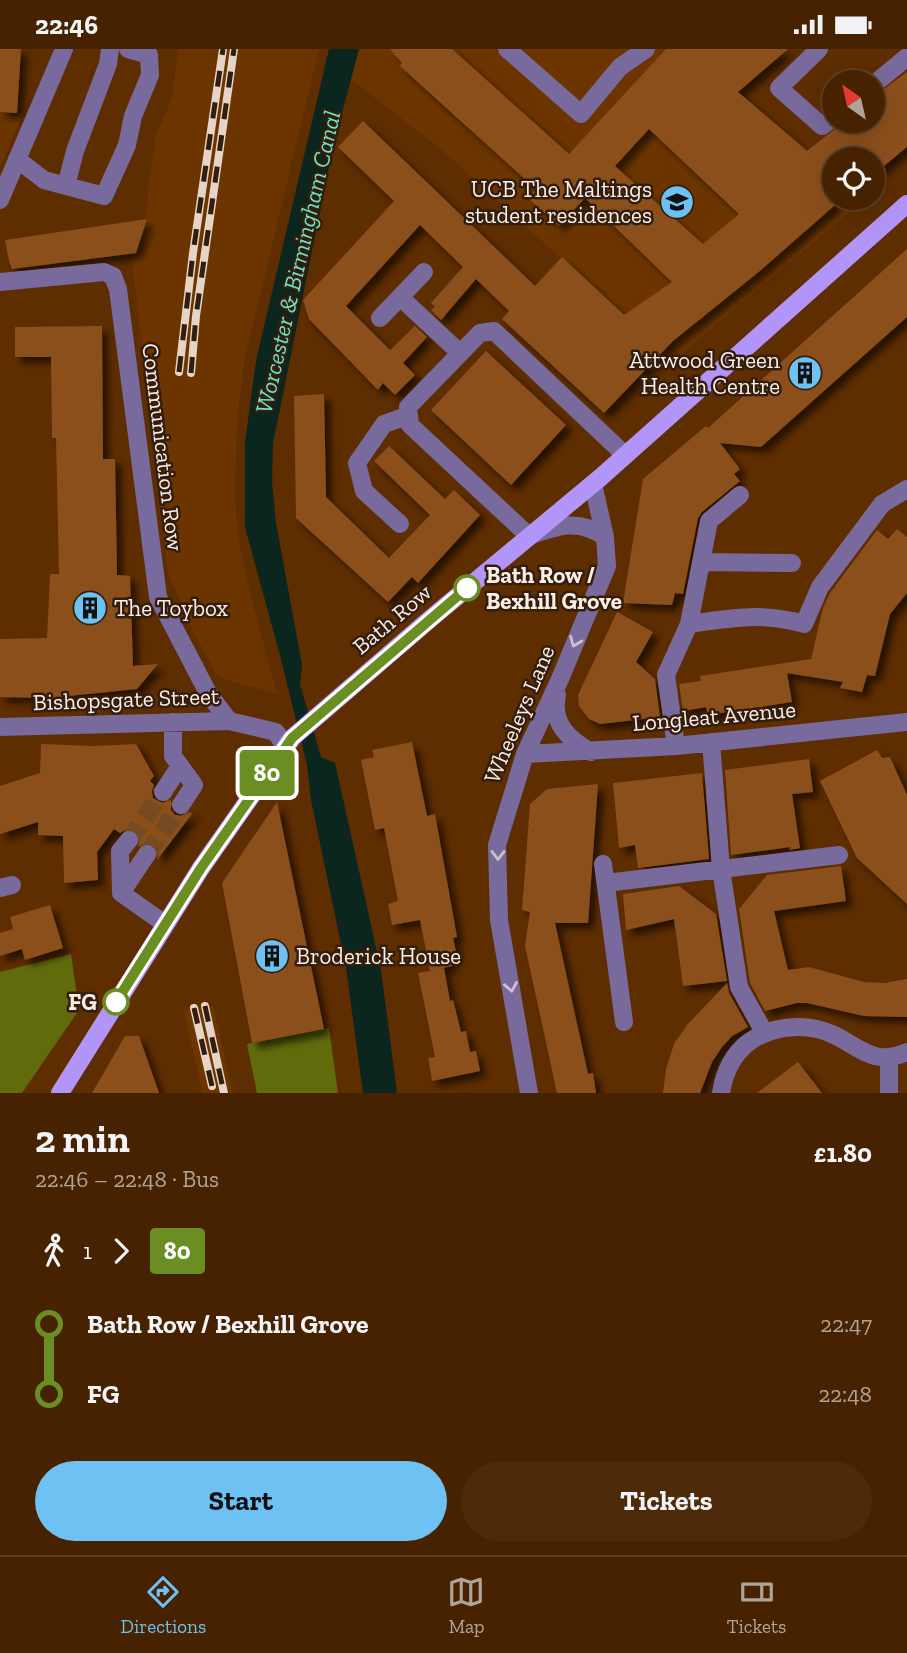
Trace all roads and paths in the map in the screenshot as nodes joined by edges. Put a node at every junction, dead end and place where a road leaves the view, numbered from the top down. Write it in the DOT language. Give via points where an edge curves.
graph roads {
  1 [pos="64,49"];
  2 [pos="110,49"];
  3 [pos="128,49"];
  4 [pos="507,49"];
  5 [pos="646,49"];
  6 [pos="819,49"];
  7 [pos="907,57"];
  8 [pos="886,74"];
  9 [pos="822,126"];
  10 [pos="17,159"];
  11 [pos="66,186"];
  12 [pos="0,200"];
  13 [pos="907,204"];
  14 [pos="424,272"];
  15 [pos="0,282"];
  16 [pos="400,297"];
  17 [pos="380,318"];
  18 [pos="460,353"];
  19 [pos="409,415"];
  20 [pos="625,455"];
  21 [pos="593,484"];
  22 [pos="907,489"];
  23 [pos="740,495"];
  24 [pos="400,524"];
  25 [pos="529,536"];
  26 [pos="605,537"];
  27 [pos="702,562"];
  28 [pos="792,563"];
  29 [pos="689,624"];
  30 [pos="560,679"];
  31 [pos="229,721"];
  32 [pos="173,722"];
  33 [pos="907,722"];
  34 [pos="0,727"];
  35 [pos="288,742"];
  36 [pos="710,742"];
  37 [pos="676,746"];
  38 [pos="591,752"];
  39 [pos="525,754"];
  40 [pos="180,766"];
  41 [pos="163,792"];
  42 [pos="181,805"];
  43 [pos="129,840"];
  44 [pos="147,854"];
  45 [pos="839,855"];
  46 [pos="603,865"];
  47 [pos="720,869"];
  48 [pos="606,883"];
  49 [pos="121,893"];
  50 [pos="165,924"];
  51 [pos="624,1022"];
  52 [pos="764,1032"];
  53 [pos="907,1052"];
  54 [pos="889,1057"];
  55 [pos="60,1093"];
  56 [pos="529,1093"];
  57 [pos="721,1093"];
  58 [pos="889,1093"];
  1 -- 10 [label="street"];
  2 -- 11 [label="street"];
  3 -- 11 [label="street" via="149,55 150,75 110,183 104,196"];
  4 -- 5 [label="street" via="581,114 620,68"];
  6 -- 9 [label="street" via="779,88"];
  7 -- 8 [label="street"];
  10 -- 11 [label="street" via="44,180"];
  10 -- 12 [label="street"];
  13 -- 20 [label="main road, Bath Row"];
  14 -- 16 [label="street"];
  15 -- 31 [label="street, Communication Row" via="104,272 113,276 158,597 208,693"];
  16 -- 17 [label="street"];
  16 -- 18 [label="street"];
  18 -- 19 [label="street" via="408,407"];
  18 -- 20 [label="street" via="480,333 494,331"];
  19 -- 24 [label="street" via="384,424 357,463 364,491"];
  19 -- 25 [label="street" via="410,425"];
  20 -- 21 [label="main road, Bath Row"];
  21 -- 25 [label="main road, Bath Row"];
  21 -- 26 [label="street, Wheeleys Lane"];
  22 -- 29 [label="street" via="882,504 820,587 804,624 748,615"];
  23 -- 27 [label="street" via="709,521"];
  25 -- 26 [label="street" via="561,525 593,529"];
  25 -- 35 [label="main road, Bath Row"];
  26 -- 30 [label="street, Wheeleys Lane, one-way" via="607,566"];
  27 -- 28 [label="street"];
  27 -- 29 [label="street"];
  29 -- 37 [label="street" via="666,675"];
  30 -- 38 [label="street" via="554,708 558,722 574,742"];
  30 -- 39 [label="street, Wheeleys Lane"];
  31 -- 32 [label="street, Bishopsgate Street"];
  31 -- 35 [label="street, Bishopsgate Street" via="276,732"];
  32 -- 34 [label="street, Bishopsgate Street"];
  32 -- 40 [label="street" via="173,756"];
  33 -- 36 [label="street, Longleat Avenue"];
  35 -- 50 [label="main road, Bath Row"];
  36 -- 37 [label="street, Longleat Avenue"];
  36 -- 47 [label="street"];
  37 -- 38 [label="street, Longleat Avenue"];
  38 -- 39 [label="street, Longleat Avenue"];
  39 -- 56 [label="street, Wheeleys Lane, one-way" via="497,845 499,920"];
  40 -- 41 [label="street"];
  40 -- 42 [label="street" via="194,785"];
  43 -- 49 [label="street" via="120,852"];
  44 -- 49 [label="street"];
  45 -- 47 [label="street"];
  46 -- 48 [label="street"];
  47 -- 48 [label="street"];
  47 -- 52 [label="street" via="739,987"];
  48 -- 51 [label="street"];
  49 -- 50 [label="street"];
  50 -- 55 [label="main road, Bath Row"];
  52 -- 54 [label="street" via="801,1026 829,1033 875,1056"];
  52 -- 57 [label="street" via="739,1049 723,1075"];
  53 -- 54 [label="street"];
  54 -- 58 [label="street"];
}
